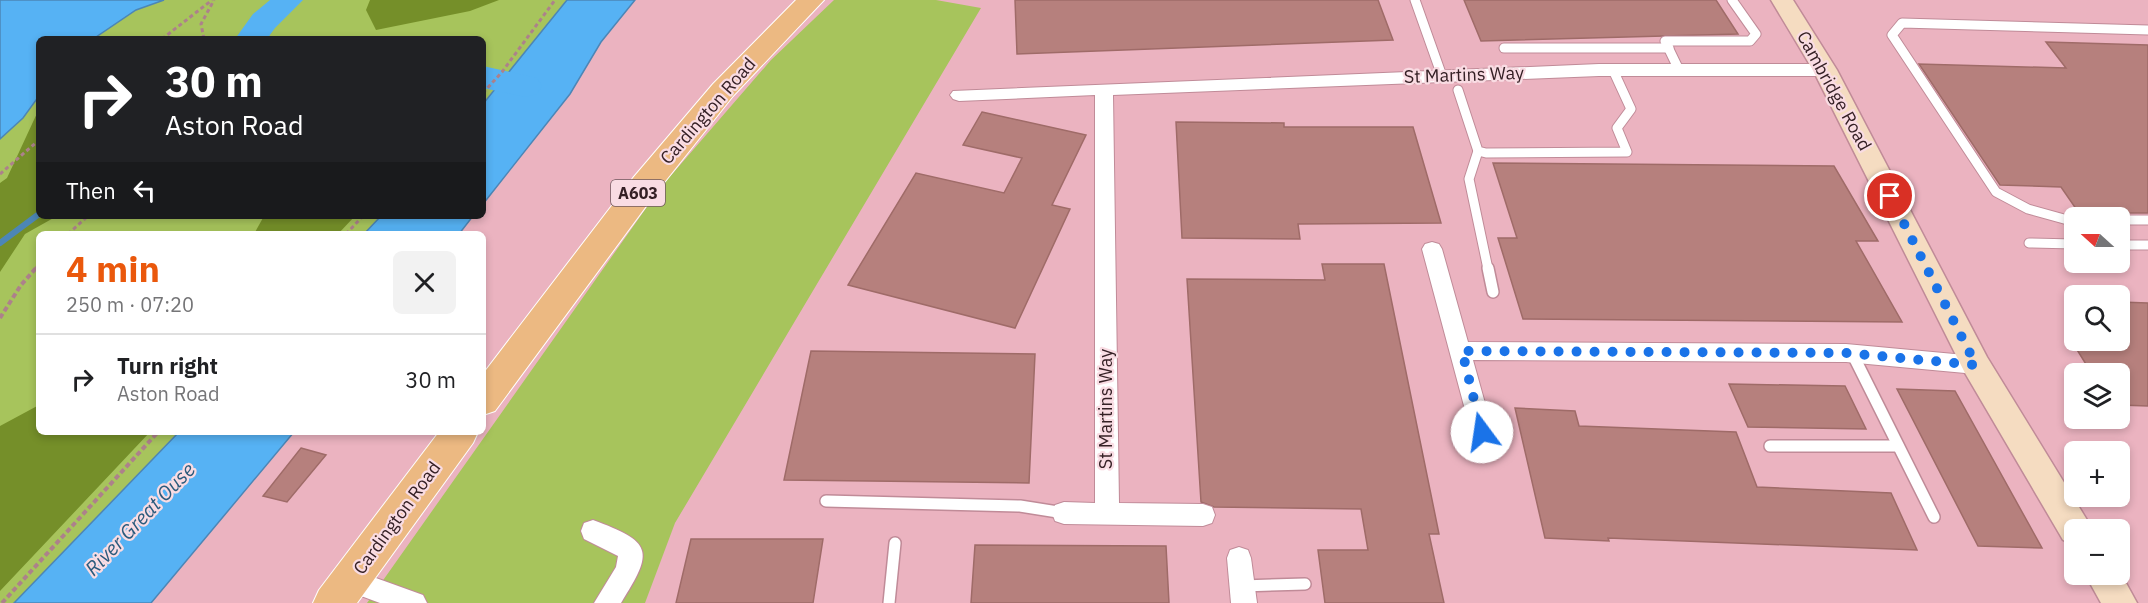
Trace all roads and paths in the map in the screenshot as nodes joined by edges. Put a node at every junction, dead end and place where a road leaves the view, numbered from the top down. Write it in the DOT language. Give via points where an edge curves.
graph roads {
  1 [pos="213,0"];
  2 [pos="555,0"];
  3 [pos="811,0"];
  4 [pos="1415,0"];
  5 [pos="1732,0"];
  6 [pos="1782,0"];
  7 [pos="2148,30"];
  8 [pos="166,36"];
  9 [pos="203,36"];
  10 [pos="1504,48"];
  11 [pos="1669,48"];
  12 [pos="1613,70"];
  13 [pos="1679,70"];
  14 [pos="1825,70"];
  15 [pos="1442,76"];
  16 [pos="486,89"];
  17 [pos="1104,89"];
  18 [pos="1458,90"];
  19 [pos="958,95"];
  20 [pos="36,143"];
  21 [pos="1478,150"];
  22 [pos="0,174"];
  23 [pos="85,219"];
  24 [pos="360,219"];
  25 [pos="2064,219"];
  26 [pos="2130,220"];
  27 [pos="2148,220"];
  28 [pos="71,231"];
  29 [pos="349,231"];
  30 [pos="2029,243"];
  31 [pos="2064,244"];
  32 [pos="2130,245"];
  33 [pos="2148,245"];
  34 [pos="1432,249"];
  35 [pos="36,268"];
  36 [pos="1493,292"];
  37 [pos="0,318"];
  38 [pos="1462,351"];
  39 [pos="1852,353"];
  40 [pos="1976,365"];
  41 [pos="486,397"];
  42 [pos="1482,432"];
  43 [pos="155,435"];
  44 [pos="458,435"];
  45 [pos="1770,446"];
  46 [pos="1898,446"];
  47 [pos="826,501"];
  48 [pos="1064,513"];
  49 [pos="1107,513"];
  50 [pos="1203,515"];
  51 [pos="1934,517"];
  52 [pos="2068,519"];
  53 [pos="593,531"];
  54 [pos="895,543"];
  55 [pos="1239,558"];
  56 [pos="1305,584"];
  57 [pos="2109,585"];
  58 [pos="342,592"];
  59 [pos="1243,595"];
  60 [pos="2,603"];
  61 [pos="414,603"];
  62 [pos="607,603"];
  63 [pos="889,603"];
  64 [pos="2120,603"];
  1 -- 8 [label="path"];
  1 -- 9 [label="path" via="201,24"];
  2 -- 16 [label="path"];
  3 -- 41 [label="main road, Cardington Road / A603" via="723,90 665,160"];
  4 -- 15 [label="lane"];
  5 -- 11 [label="lane" via="1756,34 1750,41 1665,41"];
  6 -- 14 [label="street, Cambridge Road"];
  7 -- 25 [label="lane" via="1902,23 1892,35 1996,192 2028,209"];
  10 -- 11 [label="lane"];
  11 -- 13 [label="lane"];
  12 -- 13 [label="street, St Martins Way"];
  12 -- 15 [label="street, St Martins Way"];
  12 -- 21 [label="lane" via="1631,109 1617,128 1627,152"];
  13 -- 14 [label="street, St Martins Way"];
  14 -- 40 [label="street, Cambridge Road"];
  15 -- 17 [label="street, St Martins Way"];
  17 -- 19 [label="street, St Martins Way"];
  17 -- 49 [label="street, St Martins Way"];
  18 -- 21 [label="lane"];
  20 -- 22 [label="path"];
  21 -- 36 [label="lane" via="1469,179"];
  23 -- 28 [label="path"];
  24 -- 29 [label="path"];
  26 -- 27 [label="lane"];
  30 -- 31 [label="lane"];
  32 -- 33 [label="lane"];
  34 -- 38 [label="street"];
  35 -- 37 [label="path"];
  38 -- 39 [label="street"];
  38 -- 42 [label="street"];
  39 -- 40 [label="street"];
  39 -- 46 [label="lane"];
  40 -- 52 [label="street, Cambridge Road"];
  43 -- 60 [label="path"];
  44 -- 58 [label="main road, Cardington Road"];
  45 -- 46 [label="lane"];
  46 -- 51 [label="lane"];
  47 -- 48 [label="lane" via="1020,506"];
  48 -- 49 [label="street"];
  49 -- 50 [label="street"];
  53 -- 62 [label="street" via="631,551 628,570"];
  54 -- 63 [label="lane"];
  55 -- 59 [label="street"];
  56 -- 59 [label="lane"];
  57 -- 64 [label="street"];
  58 -- 61 [label="street"];
}
